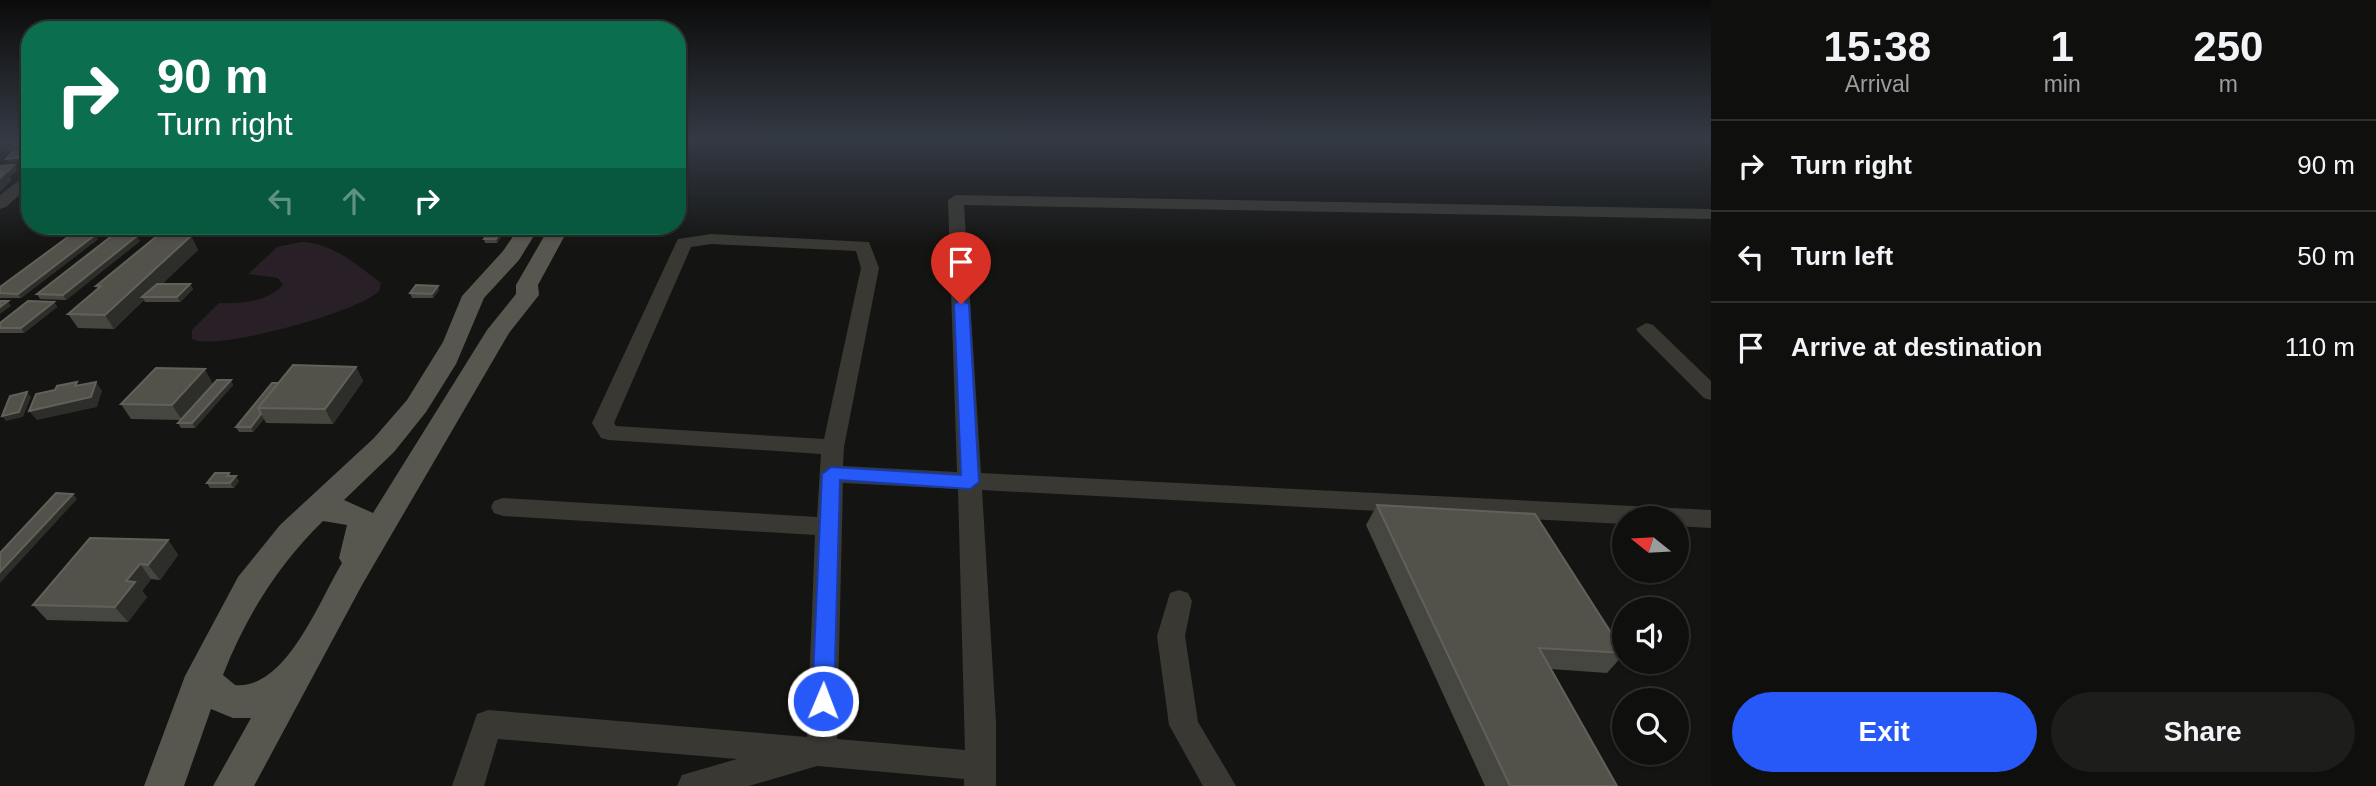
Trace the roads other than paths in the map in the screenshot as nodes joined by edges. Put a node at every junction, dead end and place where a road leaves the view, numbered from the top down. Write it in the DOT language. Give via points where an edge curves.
graph roads {
  1 [pos="21,184"];
  2 [pos="21,201"];
  3 [pos="0,204"];
  4 [pos="1711,214"];
  5 [pos="0,220"];
  6 [pos="524,235"];
  7 [pos="556,235"];
  8 [pos="478,295"];
  9 [pos="523,295"];
  10 [pos="1646,329"];
  11 [pos="1711,393"];
  12 [pos="833,447"];
  13 [pos="831,474"];
  14 [pos="970,482"];
  15 [pos="503,507"];
  16 [pos="315,509"];
  17 [pos="1711,519"];
  18 [pos="828,527"];
  19 [pos="351,576"];
  20 [pos="1178,601"];
  21 [pos="300,672"];
  22 [pos="203,676"];
  23 [pos="822,752"];
  24 [pos="980,776"];
  25 [pos="164,786"];
  26 [pos="233,786"];
  27 [pos="468,786"];
  28 [pos="693,786"];
  29 [pos="1220,786"];
  1 -- 3 [label="street"];
  2 -- 5 [label="street"];
  4 -- 14 [label="street" via="956,200"];
  6 -- 8 [label="main road"];
  7 -- 9 [label="main road"];
  8 -- 9 [label="main road" via="492,312"];
  8 -- 16 [label="main road" via="457,342 407,419"];
  9 -- 19 [label="main road"];
  10 -- 11 [label="street"];
  12 -- 12 [label="street" via="870,268 863,246 711,239 684,243 603,423 609,433"];
  12 -- 13 [label="street"];
  13 -- 14 [label="street"];
  13 -- 18 [label="street"];
  14 -- 17 [label="street"];
  14 -- 24 [label="street"];
  15 -- 18 [label="street"];
  16 -- 19 [label="main road" via="361,518"];
  16 -- 22 [label="main road" via="246,592"];
  18 -- 23 [label="street"];
  19 -- 21 [label="main road"];
  20 -- 29 [label="street" via="1171,636 1184,725"];
  21 -- 22 [label="main road" via="282,687 248,702 222,700"];
  21 -- 26 [label="main road"];
  22 -- 25 [label="main road"];
  23 -- 24 [label="street"];
  23 -- 27 [label="street" via="488,724"];
  23 -- 28 [label="street"];
}
